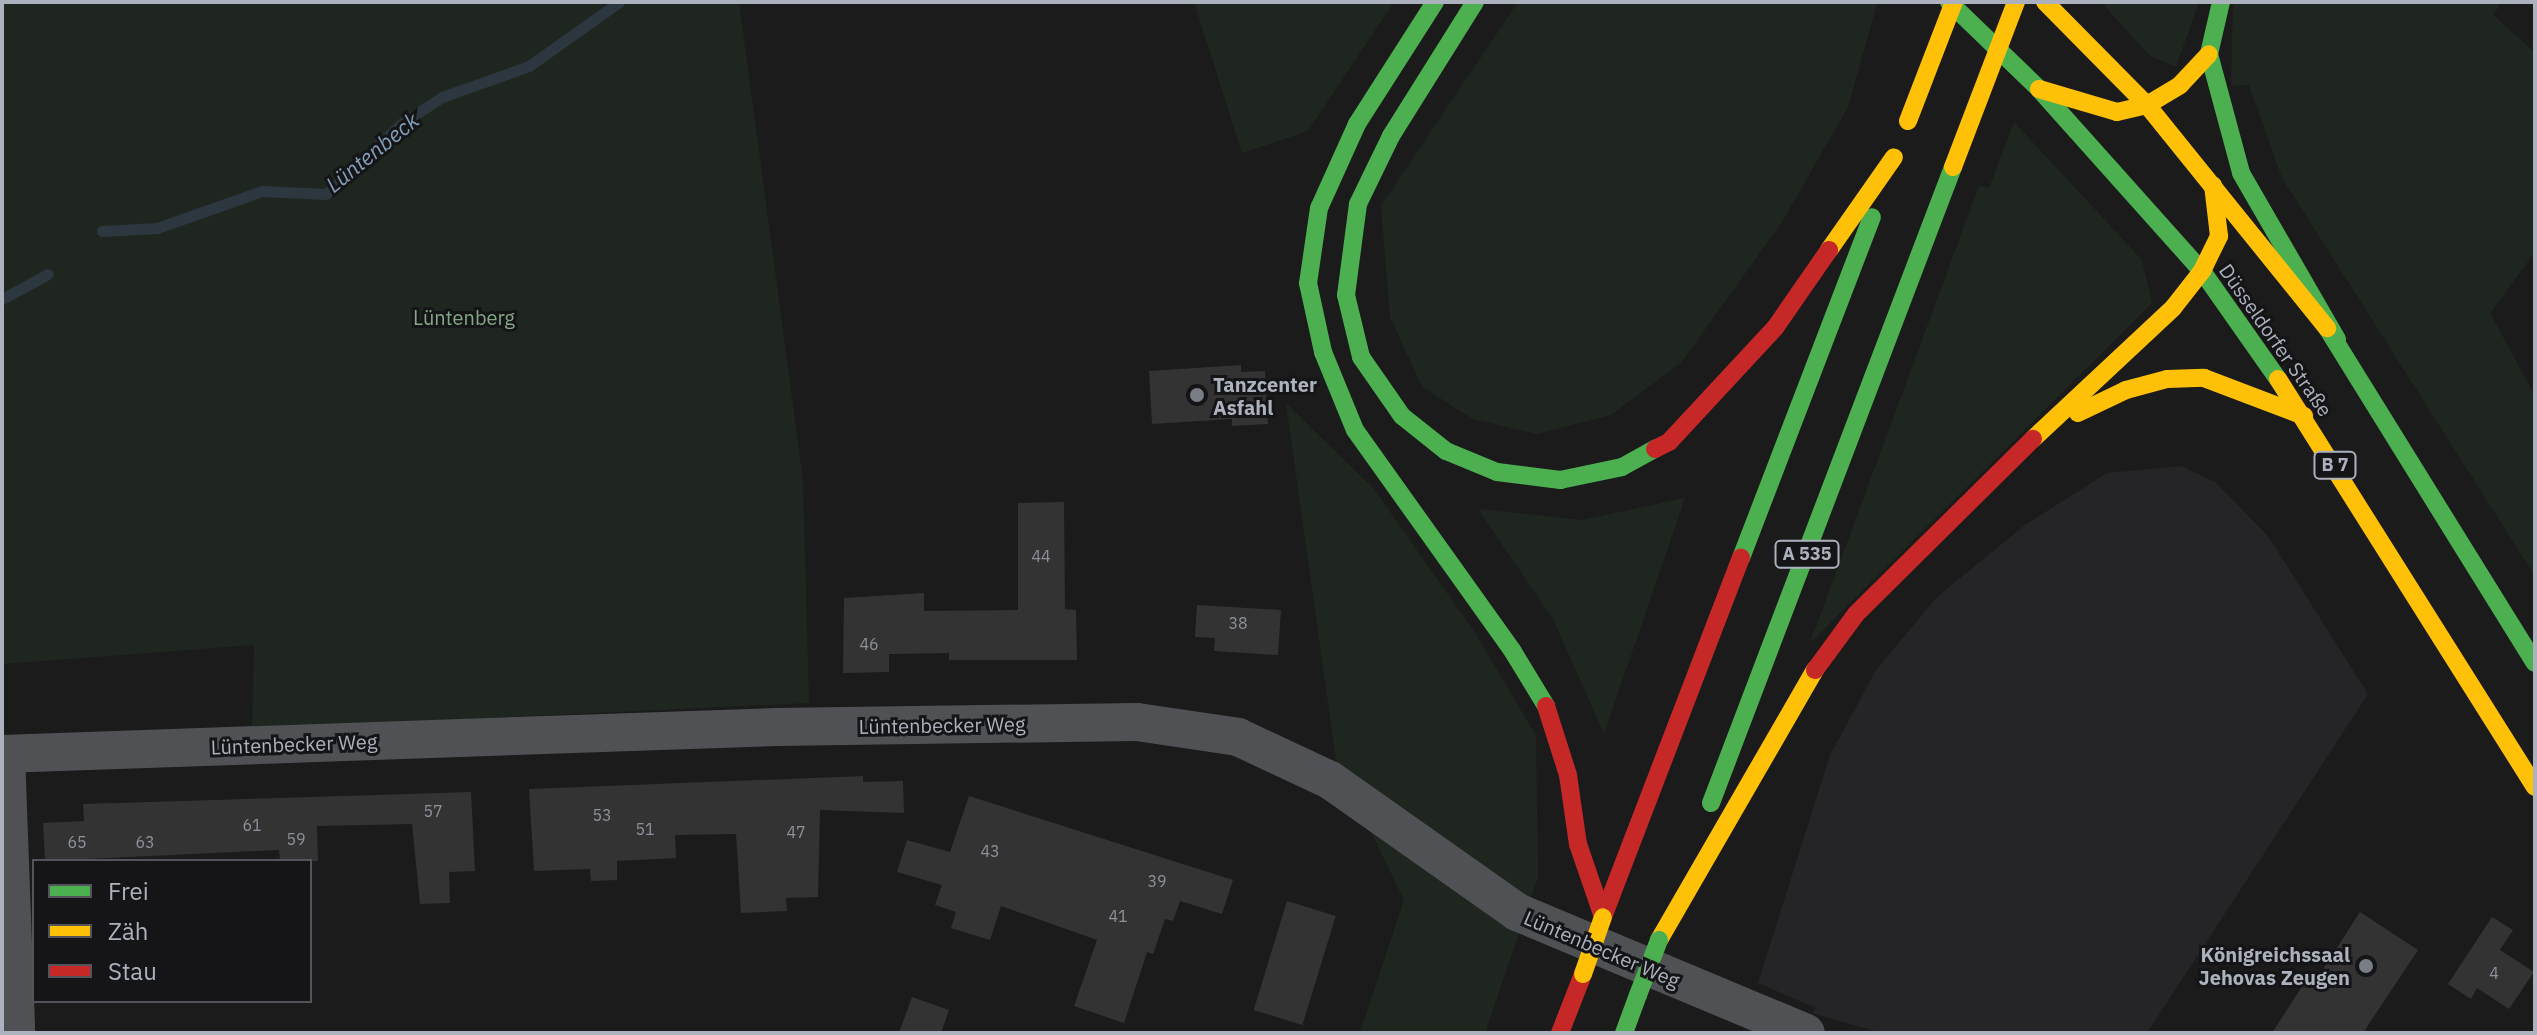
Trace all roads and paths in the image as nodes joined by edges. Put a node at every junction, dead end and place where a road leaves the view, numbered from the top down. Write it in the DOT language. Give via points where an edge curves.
graph roads {
  1 [pos="1435,2"];
  2 [pos="1475,2"];
  3 [pos="1951,2"];
  4 [pos="2016,2"];
  5 [pos="2045,2"];
  6 [pos="2221,2"];
  7 [pos="2209,54"];
  8 [pos="2039,89"];
  9 [pos="2147,105"];
  10 [pos="1894,157"];
  11 [pos="2213,185"];
  12 [pos="2202,271"];
  13 [pos="2337,339"];
  14 [pos="2304,416"];
  15 [pos="2043,429"];
  16 [pos="2535,663"];
  17 [pos="4,754"];
  18 [pos="2535,787"];
  19 [pos="1603,917"];
  20 [pos="1659,940"];
  21 [pos="16,1033"];
  22 [pos="1560,1033"];
  23 [pos="1624,1033"];
  24 [pos="1806,1033"];
  1 -- 19 [label="main road" via="1357,124 1319,208 1308,283 1323,352 1355,430 1512,650 1548,710 1568,775 1578,844"];
  2 -- 10 [label="main road" via="1391,136 1358,204 1346,295 1361,357 1402,416 1446,451 1497,472 1560,480 1622,467 1669,442 1775,328"];
  3 -- 8 [label="main road, Düsseldorfer Straße / B 7"];
  3 -- 10 [label="main road, A 535, bridge"];
  4 -- 20 [label="main road, A 535, bridge"];
  5 -- 9 [label="main road, Düsseldorfer Straße"];
  6 -- 7 [label="main road"];
  7 -- 9 [label="main road" via="2180,85"];
  7 -- 13 [label="main road" via="2241,173"];
  8 -- 9 [label="main road" via="2117,112"];
  8 -- 12 [label="main road, Düsseldorfer Straße / B 7"];
  9 -- 11 [label="main road, Düsseldorfer Straße"];
  10 -- 19 [label="main road, A 535"];
  11 -- 12 [label="main road" via="2219,236"];
  11 -- 13 [label="main road, Düsseldorfer Straße" via="2269,262"];
  12 -- 14 [label="main road, Düsseldorfer Straße / B 7"];
  12 -- 15 [label="main road" via="2173,308"];
  13 -- 16 [label="main road, Düsseldorfer Straße"];
  14 -- 15 [label="main road" via="2204,378 2167,379 2126,390"];
  14 -- 18 [label="main road, Düsseldorfer Straße / B 7"];
  15 -- 20 [label="main road" via="1895,572 1801,688"];
  17 -- 21 [label="street"];
  17 -- 24 [label="street, Lüntenbecker Weg" via="776,727 1137,722 1238,737 1330,780 1517,912"];
  19 -- 22 [label="main road, A 535, bridge"];
  20 -- 23 [label="main road, A 535, bridge"];
}
